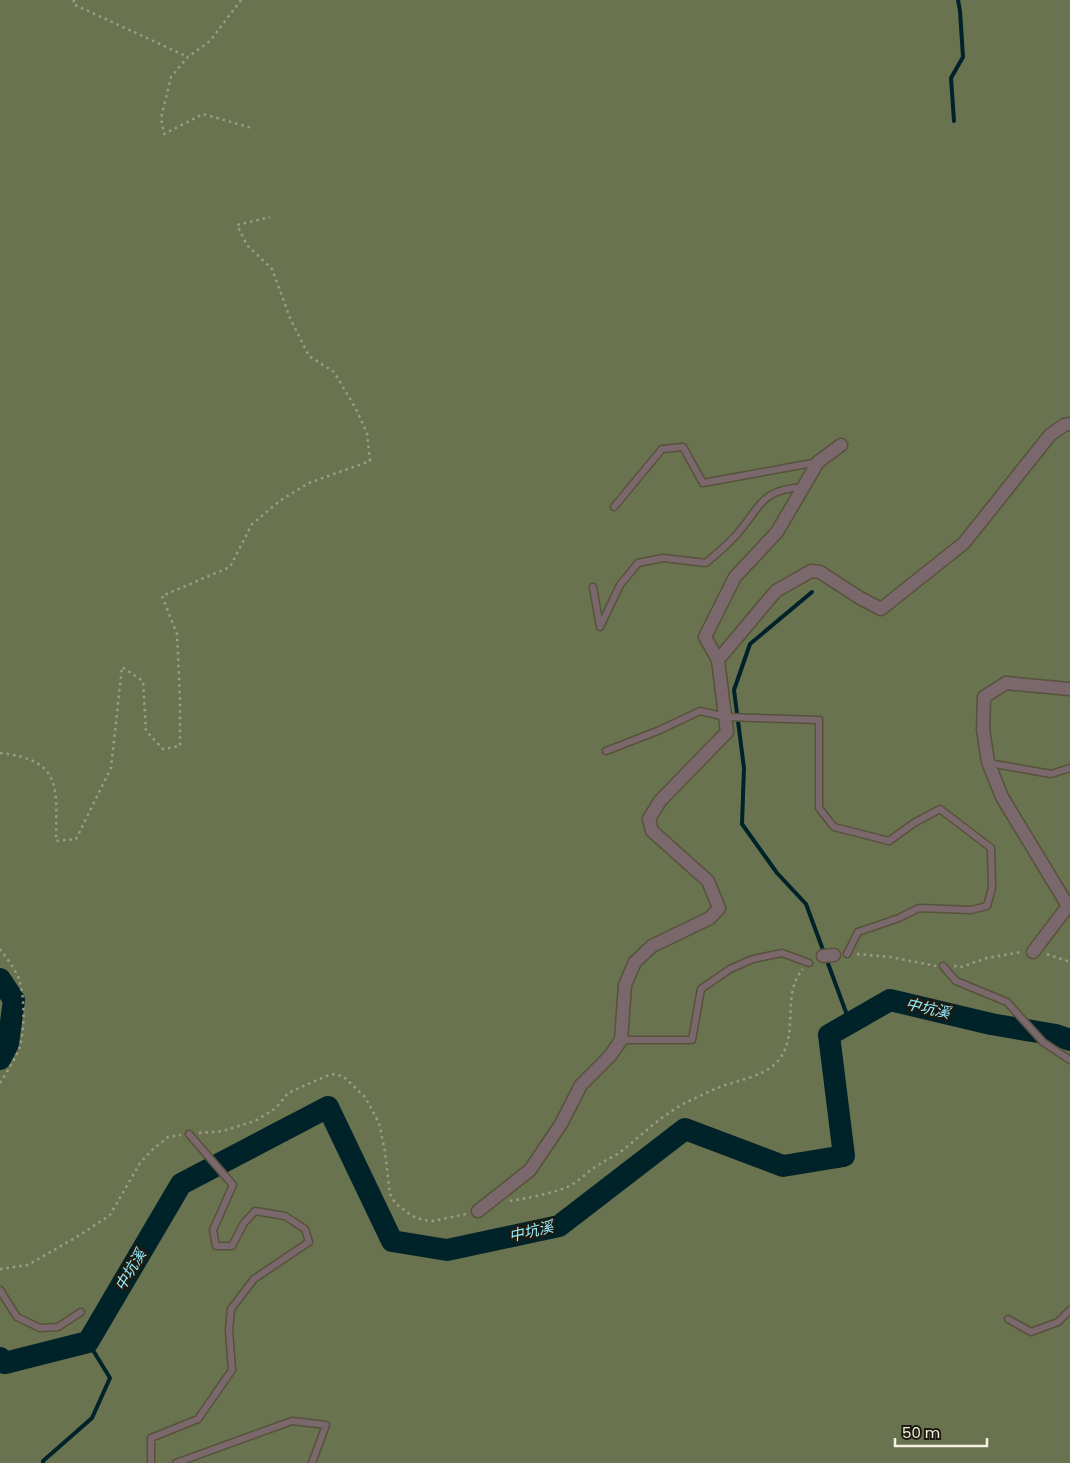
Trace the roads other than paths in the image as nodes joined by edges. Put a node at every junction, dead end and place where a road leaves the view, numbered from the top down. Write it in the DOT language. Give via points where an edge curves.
graph roads {
  1 [pos="1070,424"];
  2 [pos="841,445"];
  3 [pos="818,462"];
  4 [pos="803,487"];
  5 [pos="614,507"];
  6 [pos="593,588"];
  7 [pos="718,660"];
  8 [pos="1070,689"];
  9 [pos="727,717"];
  10 [pos="606,751"];
  11 [pos="988,762"];
  12 [pos="1070,768"];
  13 [pos="1034,952"];
  14 [pos="847,954"];
  15 [pos="810,962"];
  16 [pos="943,966"];
  17 [pos="621,1040"];
  18 [pos="1070,1060"];
  19 [pos="189,1134"];
  20 [pos="478,1211"];
  21 [pos="0,1290"];
  22 [pos="1070,1310"];
  23 [pos="81,1312"];
  24 [pos="1008,1319"];
  25 [pos="152,1463"];
  26 [pos="176,1463"];
  27 [pos="312,1463"];
  1 -- 7 [label="street" via="1050,435 964,543 881,609 820,572 811,571 776,591"];
  2 -- 3 [label="street"];
  3 -- 4 [label="street"];
  3 -- 5 [label="lane" via="703,483 683,447 662,449"];
  4 -- 6 [label="lane" via="785,488 764,499 737,534 706,563 663,558 638,563 620,585 600,627"];
  4 -- 7 [label="street" via="777,532 730,585 705,637"];
  7 -- 9 [label="street"];
  8 -- 11 [label="street" via="1006,683 984,697 983,729"];
  9 -- 10 [label="lane" via="700,711"];
  9 -- 14 [label="lane" via="819,720 819,808 834,827 889,841 940,809 991,848 992,888 987,906 971,910 919,908 858,932"];
  9 -- 17 [label="street" via="728,732 660,801 649,818 652,831 708,881 719,908 710,918 652,946 635,962 624,985"];
  11 -- 12 [label="lane" via="1051,774"];
  11 -- 13 [label="street" via="1002,797 1068,906"];
  15 -- 17 [label="lane" via="782,953 753,959 701,988 692,1040"];
  16 -- 18 [label="lane" via="956,981 1007,1002 1042,1042"];
  17 -- 20 [label="street" via="581,1085 561,1124 530,1170"];
  19 -- 25 [label="lane" via="233,1185 213,1230 216,1246 232,1246 244,1223 255,1211 285,1216 305,1230 309,1242 254,1279 231,1309 232,1370 198,1419 152,1438"];
  21 -- 23 [label="lane" via="17,1317 40,1328 58,1327"];
  22 -- 24 [label="lane" via="1058,1322 1031,1332"];
  26 -- 27 [label="lane" via="292,1421 326,1425"];
}
